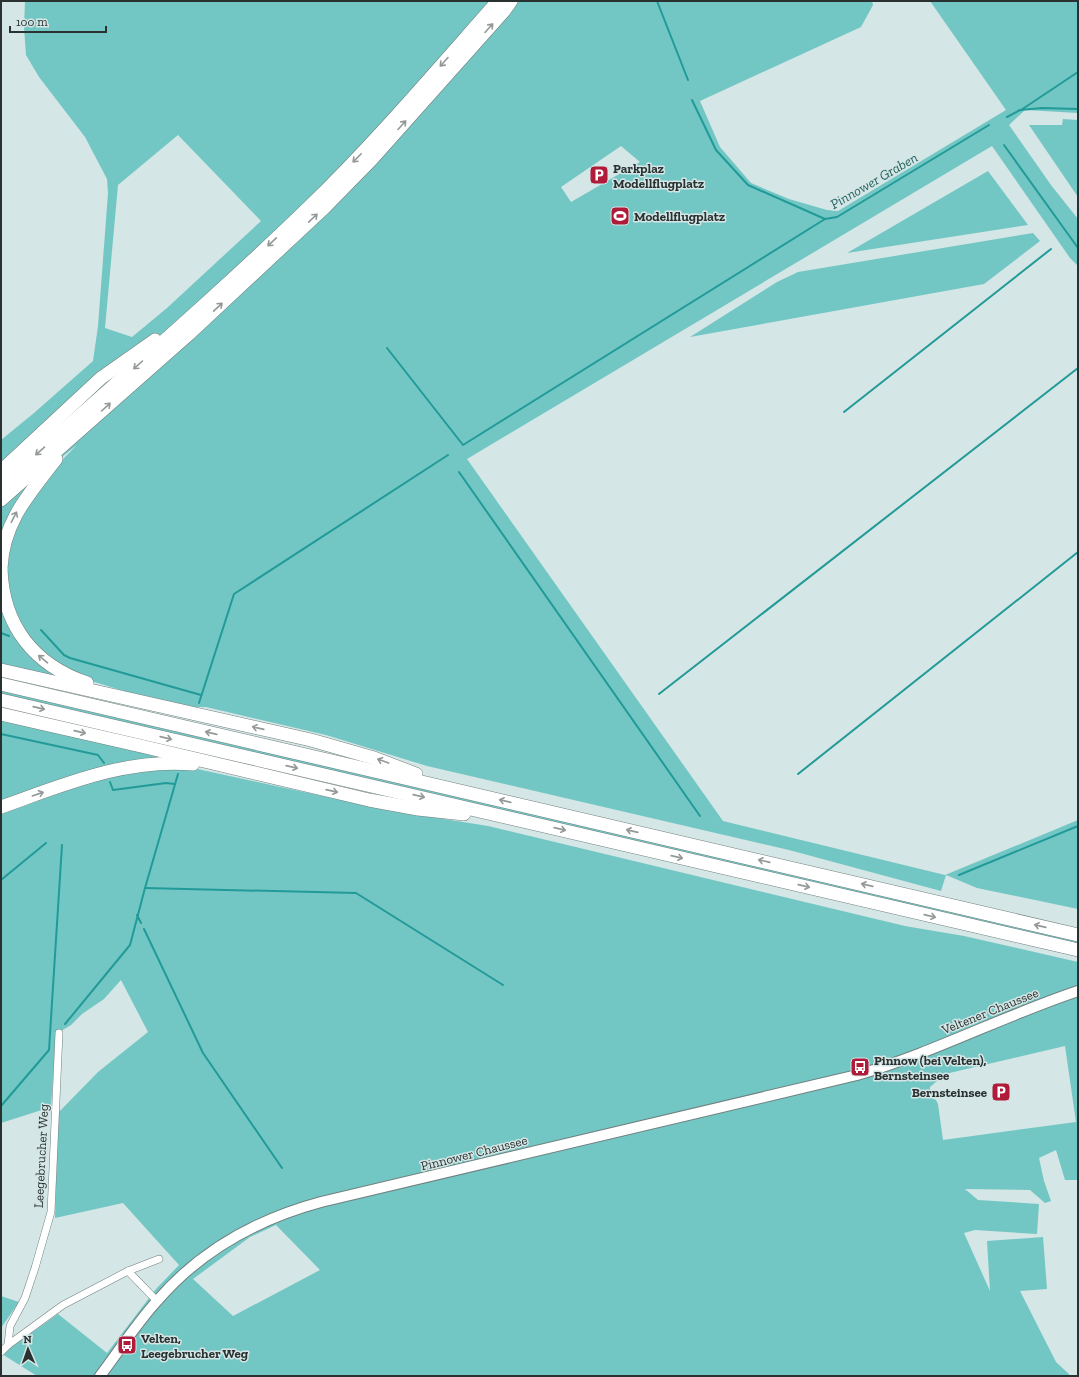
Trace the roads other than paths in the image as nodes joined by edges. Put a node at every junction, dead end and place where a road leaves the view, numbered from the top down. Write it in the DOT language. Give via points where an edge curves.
graph roads {
  1 [pos="498,1"];
  2 [pos="511,1"];
  3 [pos="198,311"];
  4 [pos="44,432"];
  5 [pos="77,433"];
  6 [pos="1,461"];
  7 [pos="1,471"];
  8 [pos="1,486"];
  9 [pos="1,500"];
  10 [pos="1,568"];
  11 [pos="1,670"];
  12 [pos="1,684"];
  13 [pos="1,700"];
  14 [pos="170,708"];
  15 [pos="1,714"];
  16 [pos="280,779"];
  17 [pos="459,791"];
  18 [pos="1,807"];
  19 [pos="522,820"];
  20 [pos="1078,935"];
  21 [pos="1078,950"];
  22 [pos="1078,991"];
  23 [pos="59,1033"];
  24 [pos="912,1057"];
  25 [pos="159,1259"];
  26 [pos="128,1271"];
  27 [pos="156,1301"];
  28 [pos="8,1345"];
  29 [pos="1,1352"];
  30 [pos="100,1376"];
  1 -- 3 [label="highway, one-way" via="366,149 310,206"];
  5 -- 2 [label="highway, one-way" via="324,208 372,159"];
  3 -- 4 [label="highway" via="106,375"];
  3 -- 8 [label="highway, one-way"];
  4 -- 6 [label="highway"];
  4 -- 7 [label="highway"];
  5 -- 9 [label="highway"];
  10 -- 5 [label="highway, one-way" via="5,538 17,512"];
  14 -- 10 [label="highway, one-way" via="84,682 65,674 42,659 26,643 14,624 3,591"];
  11 -- 14 [label="highway"];
  17 -- 12 [label="highway, one-way"];
  13 -- 19 [label="highway, one-way"];
  17 -- 14 [label="highway, one-way" via="358,753"];
  15 -- 16 [label="highway, one-way"];
  18 -- 16 [label="highway, one-way" via="96,774 149,764 198,764"];
  16 -- 19 [label="highway, one-way" via="385,803"];
  20 -- 17 [label="highway, one-way"];
  19 -- 21 [label="highway, one-way"];
  22 -- 24 [label="main road, Veltener Chaussee"];
  23 -- 28 [label="street, Leegebrucher Weg" via="51,1212 35,1268 10,1326"];
  24 -- 27 [label="main road, Pinnower Chaussee" via="822,1083 290,1211 224,1243 187,1271"];
  25 -- 26 [label="street"];
  26 -- 27 [label="street"];
  26 -- 28 [label="street" via="63,1305"];
  27 -- 30 [label="main road, Pinnower Chaussee"];
  28 -- 29 [label="street"];
}
